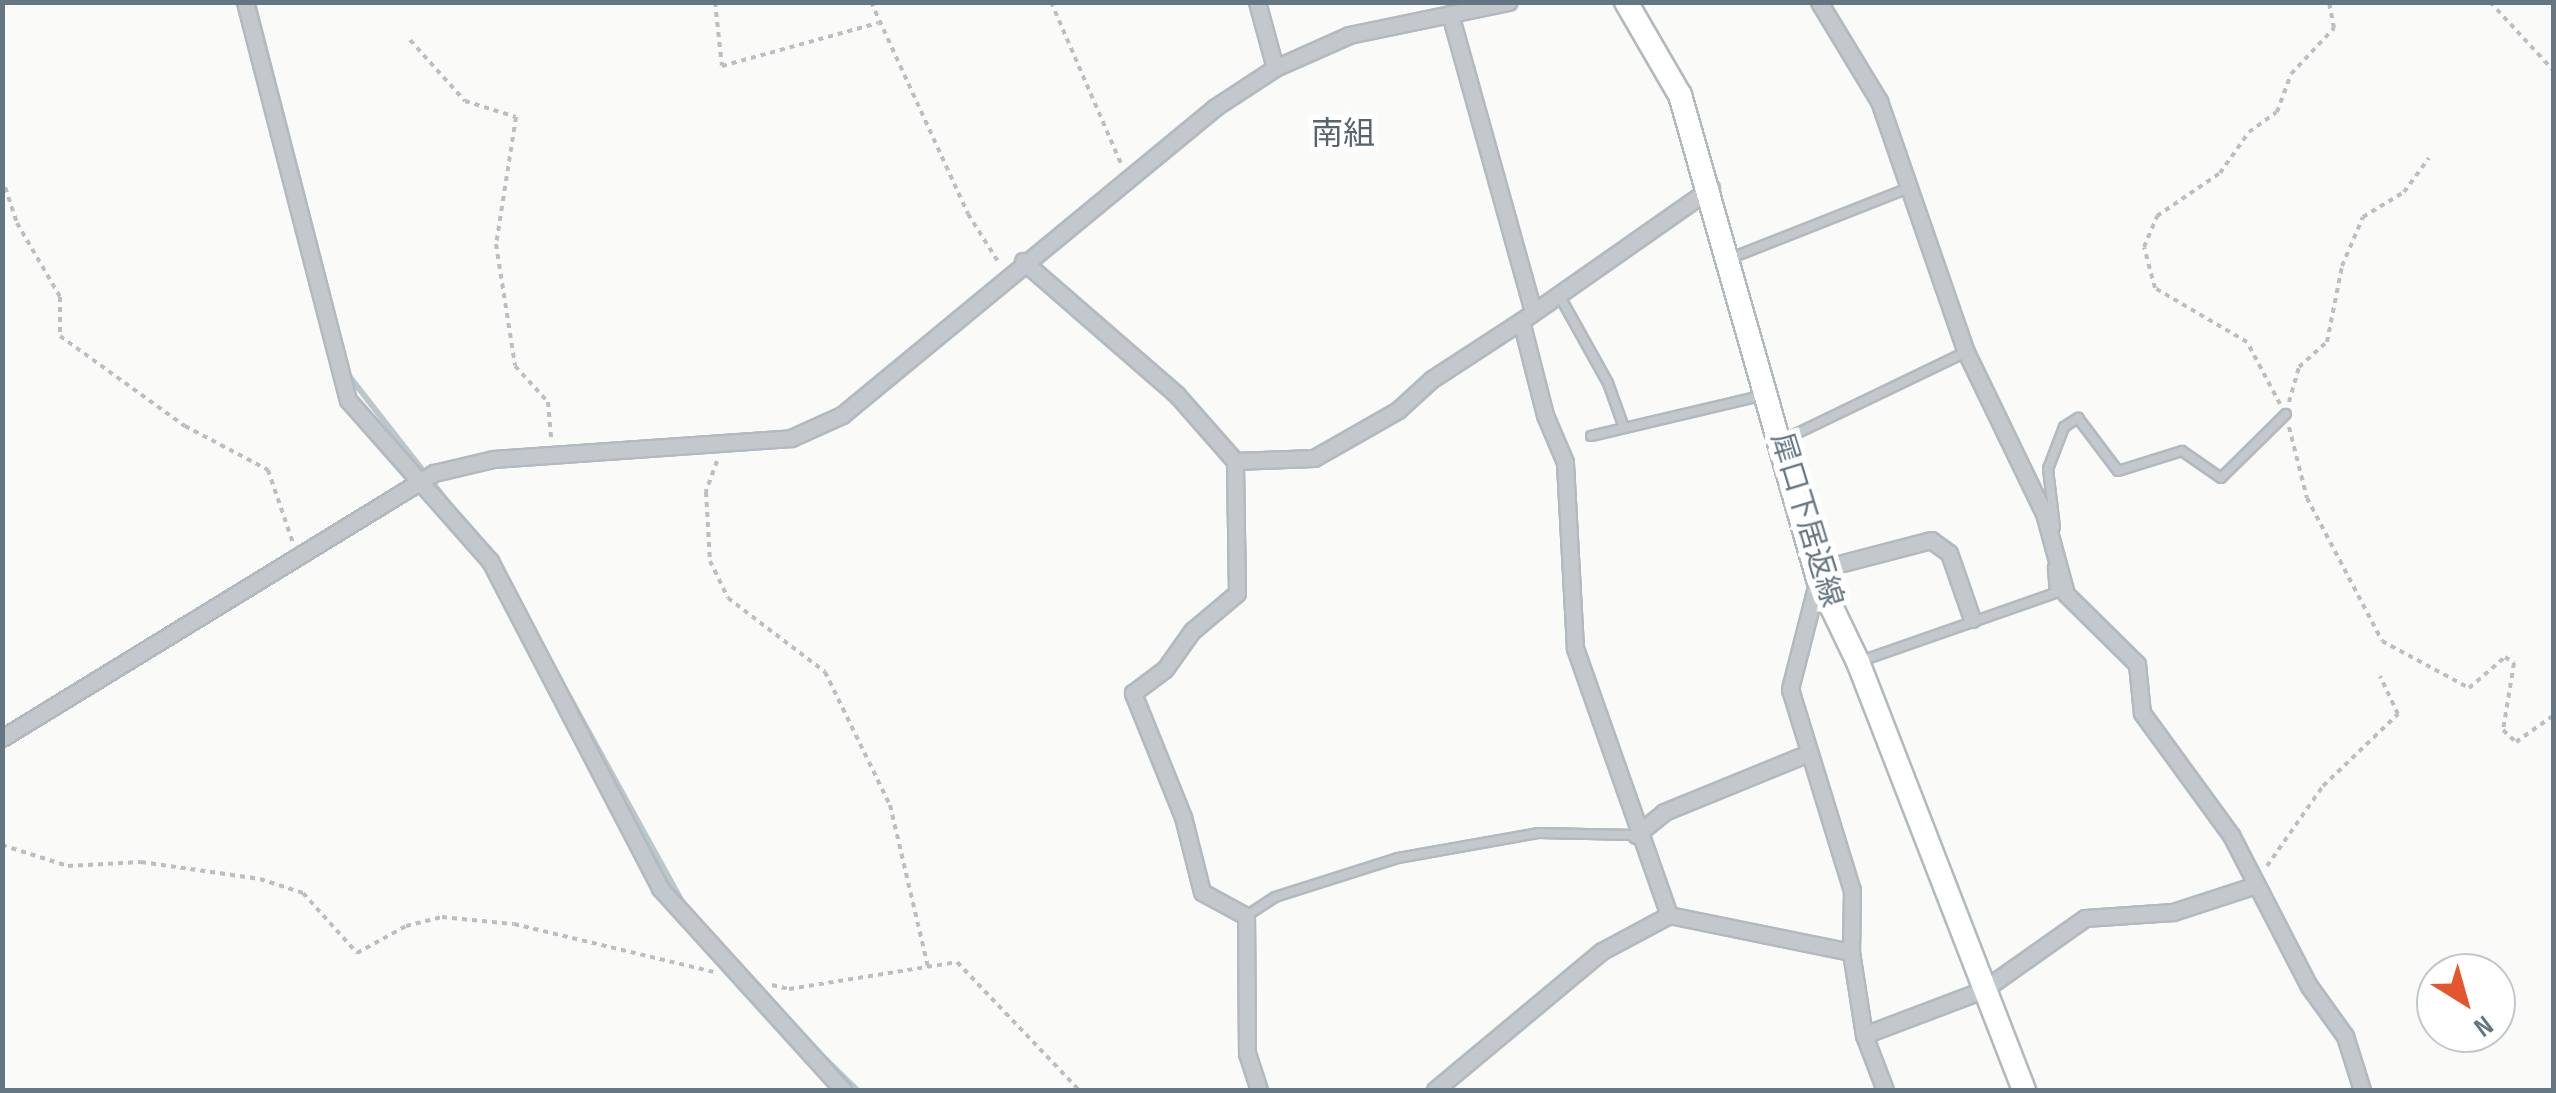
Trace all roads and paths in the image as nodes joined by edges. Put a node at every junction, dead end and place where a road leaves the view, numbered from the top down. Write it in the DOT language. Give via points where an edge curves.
graph roads {
  1 [pos="245,2"];
  2 [pos="715,2"];
  3 [pos="871,2"];
  4 [pos="1051,2"];
  5 [pos="1257,2"];
  6 [pos="1509,2"];
  7 [pos="1626,2"];
  8 [pos="1819,2"];
  9 [pos="2329,2"];
  10 [pos="2490,2"];
  11 [pos="1450,14"];
  12 [pos="878,23"];
  13 [pos="410,40"];
  14 [pos="1275,68"];
  15 [pos="2554,71"];
  16 [pos="2429,158"];
  17 [pos="2,178"];
  18 [pos="1127,178"];
  19 [pos="1711,188"];
  20 [pos="1906,189"];
  21 [pos="1730,258"];
  22 [pos="1023,261"];
  23 [pos="1006,276"];
  24 [pos="1559,294"];
  25 [pos="1527,316"];
  26 [pos="1966,352"];
  27 [pos="1768,394"];
  28 [pos="2286,414"];
  29 [pos="1623,425"];
  30 [pos="1591,436"];
  31 [pos="724,438"];
  32 [pos="1781,442"];
  33 [pos="552,453"];
  34 [pos="1235,460"];
  35 [pos="419,484"];
  36 [pos="2048,524"];
  37 [pos="2057,547"];
  38 [pos="298,557"];
  39 [pos="1817,575"];
  40 [pos="1972,618"];
  41 [pos="1858,662"];
  42 [pos="2380,676"];
  43 [pos="2554,715"];
  44 [pos="2,738"];
  45 [pos="1806,754"];
  46 [pos="1636,835"];
  47 [pos="2,845"];
  48 [pos="2253,886"];
  49 [pos="1669,915"];
  50 [pos="1246,916"];
  51 [pos="1851,952"];
  52 [pos="928,967"];
  53 [pos="737,977"];
  54 [pos="1983,990"];
  55 [pos="1864,1035"];
  56 [pos="843,1090"];
  57 [pos="1079,1090"];
  58 [pos="1259,1090"];
  59 [pos="1436,1090"];
  60 [pos="1885,1090"];
  61 [pos="2024,1090"];
  62 [pos="2362,1090"];
  1 -- 35 [label="street" via="348,400"];
  2 -- 12 [label="path" via="722,66"];
  3 -- 12 [label="path"];
  4 -- 18 [label="path"];
  5 -- 14 [label="street"];
  6 -- 11 [label="street"];
  7 -- 19 [label="main road, 犀口下居返線" via="1680,95"];
  8 -- 20 [label="street" via="1879,101"];
  9 -- 28 [label="path" via="2334,28 2290,74 2278,112 2249,132 2220,174 2157,216 2144,246 2154,288 2247,342"];
  10 -- 15 [label="path"];
  11 -- 14 [label="street" via="1348,35"];
  11 -- 25 [label="street"];
  12 -- 23 [label="path" via="968,214"];
  13 -- 33 [label="path" via="465,101 516,117 496,244 515,366 548,402"];
  14 -- 18 [label="street"];
  16 -- 28 [label="path" via="2404,192 2363,217 2342,266 2327,342 2299,367"];
  17 -- 38 [label="path" via="17,222 60,297 60,336 185,426 268,470"];
  18 -- 22 [label="street"];
  19 -- 21 [label="main road, 犀口下居返線"];
  19 -- 24 [label="street"];
  20 -- 21 [label="lane"];
  20 -- 26 [label="street"];
  21 -- 27 [label="main road, 犀口下居返線"];
  22 -- 23 [label="street"];
  22 -- 34 [label="street" via="1177,395"];
  23 -- 31 [label="street" via="842,415 791,438"];
  24 -- 25 [label="street"];
  24 -- 29 [label="lane"];
  25 -- 34 [label="street" via="1432,379 1398,410 1314,458"];
  25 -- 46 [label="street" via="1545,415 1565,462 1574,648"];
  26 -- 32 [label="lane"];
  26 -- 36 [label="street"];
  27 -- 29 [label="lane"];
  27 -- 32 [label="main road, 犀口下居返線"];
  28 -- 37 [label="lane" via="2222,478 2182,451 2118,471 2078,418 2064,427 2048,469"];
  28 -- 43 [label="path" via="2307,498 2382,641 2469,688 2505,657 2514,663 2503,730 2516,742"];
  29 -- 30 [label="lane"];
  31 -- 33 [label="street"];
  31 -- 52 [label="path" via="706,492 710,560 728,598 826,672 890,805"];
  32 -- 39 [label="main road, 犀口下居返線"];
  33 -- 35 [label="street" via="434,473"];
  34 -- 50 [label="street" via="1238,593 1133,693 1183,817 1202,892"];
  35 -- 38 [label="street"];
  35 -- 53 [label="street" via="490,561 660,888"];
  36 -- 37 [label="street"];
  36 -- 40 [label="lane" via="2055,593"];
  37 -- 48 [label="street" via="2066,594 2137,664 2142,713 2231,835"];
  38 -- 44 [label="street"];
  39 -- 40 [label="street" via="1931,540 1949,554"];
  39 -- 41 [label="main road, 犀口下居返線"];
  39 -- 45 [label="street" via="1790,689"];
  40 -- 41 [label="lane"];
  41 -- 54 [label="main road, 犀口下居返線"];
  42 -- 48 [label="path" via="2398,714 2323,786"];
  45 -- 46 [label="street" via="1664,812"];
  45 -- 51 [label="street" via="1852,890"];
  46 -- 49 [label="street"];
  46 -- 50 [label="lane" via="1538,833 1398,858 1275,897"];
  47 -- 53 [label="path" via="68,866 141,862 260,879 303,893 357,953 406,926 442,917 514,924"];
  48 -- 54 [label="street" via="2174,912 2085,918"];
  48 -- 62 [label="street" via="2345,1036"];
  49 -- 51 [label="street"];
  49 -- 59 [label="street" via="1602,951"];
  50 -- 58 [label="street" via="1247,1054"];
  51 -- 55 [label="street"];
  52 -- 53 [label="path" via="789,989"];
  52 -- 57 [label="path" via="957,962"];
  53 -- 56 [label="street"];
  54 -- 55 [label="street"];
  54 -- 61 [label="main road, 犀口下居返線"];
  55 -- 60 [label="street"];
}
